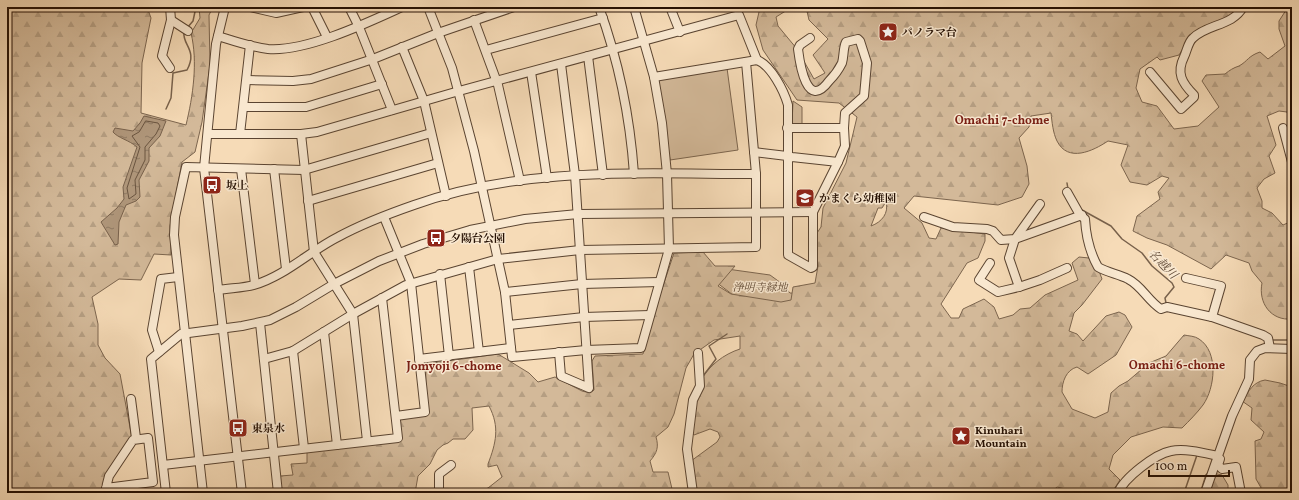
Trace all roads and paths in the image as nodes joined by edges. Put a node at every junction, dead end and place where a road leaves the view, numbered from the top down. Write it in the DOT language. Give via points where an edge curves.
graph roads {
  1 [pos="170,7"];
  2 [pos="225,7"];
  3 [pos="250,7"];
  4 [pos="303,7"];
  5 [pos="312,7"];
  6 [pos="348,7"];
  7 [pos="402,7"];
  8 [pos="428,7"];
  9 [pos="600,7"];
  10 [pos="634,7"];
  11 [pos="671,7"];
  12 [pos="1243,7"];
  13 [pos="508,8"];
  14 [pos="265,9"];
  15 [pos="604,18"];
  16 [pos="170,20"];
  17 [pos="474,20"];
  18 [pos="359,27"];
  19 [pos="186,30"];
  20 [pos="680,32"];
  21 [pos="438,33"];
  22 [pos="218,36"];
  23 [pos="328,37"];
  24 [pos="810,38"];
  25 [pos="645,41"];
  26 [pos="250,45"];
  27 [pos="402,47"];
  28 [pos="614,49"];
  29 [pos="486,50"];
  30 [pos="588,56"];
  31 [pos="373,59"];
  32 [pos="757,60"];
  33 [pos="746,62"];
  34 [pos="561,64"];
  35 [pos="170,68"];
  36 [pos="531,72"];
  37 [pos="1150,72"];
  38 [pos="654,77"];
  39 [pos="246,80"];
  40 [pos="497,80"];
  41 [pos="382,84"];
  42 [pos="459,91"];
  43 [pos="424,101"];
  44 [pos="244,107"];
  45 [pos="392,110"];
  46 [pos="787,128"];
  47 [pos="844,128"];
  48 [pos="1283,128"];
  49 [pos="431,133"];
  50 [pos="208,134"];
  51 [pos="240,134"];
  52 [pos="301,134"];
  53 [pos="754,152"];
  54 [pos="787,156"];
  55 [pos="838,162"];
  56 [pos="1292,162"];
  57 [pos="438,163"];
  58 [pos="204,168"];
  59 [pos="241,169"];
  60 [pos="274,169"];
  61 [pos="304,170"];
  62 [pos="634,174"];
  63 [pos="667,174"];
  64 [pos="756,174"];
  65 [pos="575,175"];
  66 [pos="603,175"];
  67 [pos="547,178"];
  68 [pos="520,181"];
  69 [pos="482,186"];
  70 [pos="1067,192"];
  71 [pos="446,196"];
  72 [pos="308,201"];
  73 [pos="1040,204"];
  74 [pos="788,212"];
  75 [pos="813,212"];
  76 [pos="756,213"];
  77 [pos="578,214"];
  78 [pos="668,214"];
  79 [pos="1082,215"];
  80 [pos="384,217"];
  81 [pos="924,217"];
  82 [pos="490,226"];
  83 [pos="1015,239"];
  84 [pos="670,249"];
  85 [pos="580,250"];
  86 [pos="314,252"];
  87 [pos="398,253"];
  88 [pos="498,259"];
  89 [pos="990,262"];
  90 [pos="469,267"];
  91 [pos="1067,268"];
  92 [pos="286,269"];
  93 [pos="440,274"];
  94 [pos="178,277"];
  95 [pos="1186,278"];
  96 [pos="660,282"];
  97 [pos="411,283"];
  98 [pos="255,284"];
  99 [pos="334,284"];
  100 [pos="582,284"];
  101 [pos="1019,287"];
  102 [pos="218,290"];
  103 [pos="505,292"];
  104 [pos="382,298"];
  105 [pos="353,314"];
  106 [pos="650,315"];
  107 [pos="584,317"];
  108 [pos="1212,317"];
  109 [pos="260,323"];
  110 [pos="508,325"];
  111 [pos="223,328"];
  112 [pos="324,332"];
  113 [pos="185,333"];
  114 [pos="511,348"];
  115 [pos="1270,348"];
  116 [pos="1292,349"];
  117 [pos="293,350"];
  118 [pos="586,350"];
  119 [pos="159,352"];
  120 [pos="479,352"];
  121 [pos="559,352"];
  122 [pos="698,353"];
  123 [pos="449,356"];
  124 [pos="264,359"];
  125 [pos="419,359"];
  126 [pos="131,399"];
  127 [pos="396,416"];
  128 [pos="136,438"];
  129 [pos="367,441"];
  130 [pos="337,445"];
  131 [pos="304,448"];
  132 [pos="274,452"];
  133 [pos="237,456"];
  134 [pos="1217,457"];
  135 [pos="200,461"];
  136 [pos="163,465"];
  137 [pos="451,465"];
  138 [pos="106,490"];
  139 [pos="166,493"];
  140 [pos="203,493"];
  141 [pos="242,493"];
  142 [pos="278,493"];
  143 [pos="438,493"];
  144 [pos="694,493"];
  145 [pos="1118,493"];
  146 [pos="1205,493"];
  147 [pos="1241,493"];
  1 -- 16 [label="street"];
  2 -- 22 [label="street"];
  3 -- 14 [label="street"];
  4 -- 14 [label="street" via="285,12"];
  5 -- 23 [label="street"];
  6 -- 18 [label="street"];
  7 -- 18 [label="street"];
  8 -- 21 [label="street"];
  9 -- 15 [label="street"];
  10 -- 25 [label="street"];
  11 -- 20 [label="street"];
  12 -- 37 [label="street" via="1234,18 1192,38 1179,71 1184,85 1194,97 1181,108"];
  13 -- 17 [label="street"];
  15 -- 28 [label="street"];
  15 -- 29 [label="street"];
  16 -- 19 [label="street"];
  16 -- 35 [label="street" via="162,56"];
  17 -- 21 [label="street"];
  17 -- 29 [label="street"];
  18 -- 23 [label="street"];
  18 -- 31 [label="street"];
  20 -- 25 [label="street"];
  20 -- 32 [label="street" via="739,15"];
  21 -- 27 [label="street"];
  21 -- 42 [label="street"];
  22 -- 26 [label="street"];
  22 -- 50 [label="street"];
  23 -- 26 [label="street" via="292,48 267,49"];
  24 -- 47 [label="street" via="800,44 798,49 804,80 811,90 817,91 822,90 842,63 846,42 858,39 860,41 867,63 864,96 845,113"];
  25 -- 28 [label="street"];
  25 -- 38 [label="street"];
  26 -- 39 [label="street"];
  27 -- 31 [label="street"];
  27 -- 43 [label="street"];
  28 -- 30 [label="street"];
  28 -- 62 [label="street" via="627,104"];
  29 -- 40 [label="street"];
  30 -- 34 [label="street"];
  30 -- 66 [label="street"];
  31 -- 39 [label="street" via="304,81"];
  31 -- 41 [label="street"];
  32 -- 33 [label="street"];
  32 -- 46 [label="street" via="770,72 786,99"];
  33 -- 38 [label="street"];
  33 -- 53 [label="street"];
  34 -- 36 [label="street"];
  34 -- 65 [label="street"];
  36 -- 40 [label="street"];
  36 -- 67 [label="street"];
  38 -- 63 [label="street"];
  39 -- 44 [label="street"];
  40 -- 42 [label="street"];
  40 -- 68 [label="street"];
  41 -- 44 [label="street" via="306,107"];
  41 -- 45 [label="street"];
  42 -- 43 [label="street"];
  42 -- 69 [label="street"];
  43 -- 45 [label="street"];
  43 -- 49 [label="street"];
  44 -- 51 [label="street"];
  45 -- 52 [label="street" via="335,128"];
  46 -- 47 [label="street"];
  46 -- 54 [label="street"];
  47 -- 55 [label="street" via="845,146"];
  48 -- 56 [label="street"];
  49 -- 57 [label="street"];
  49 -- 61 [label="street"];
  50 -- 51 [label="street"];
  50 -- 58 [label="street"];
  51 -- 52 [label="street"];
  52 -- 61 [label="street"];
  53 -- 54 [label="street"];
  53 -- 64 [label="street"];
  54 -- 55 [label="street"];
  54 -- 74 [label="street"];
  55 -- 75 [label="street"];
  57 -- 71 [label="street"];
  57 -- 72 [label="street"];
  58 -- 59 [label="street"];
  58 -- 94 [label="street" via="186,167 174,226"];
  58 -- 102 [label="street"];
  59 -- 60 [label="street"];
  59 -- 98 [label="street"];
  60 -- 61 [label="street"];
  60 -- 92 [label="street"];
  61 -- 72 [label="street"];
  62 -- 63 [label="street"];
  62 -- 66 [label="street"];
  63 -- 64 [label="street"];
  63 -- 78 [label="street"];
  64 -- 76 [label="street"];
  65 -- 66 [label="street"];
  65 -- 67 [label="street"];
  65 -- 77 [label="street"];
  67 -- 68 [label="street"];
  68 -- 69 [label="street"];
  69 -- 71 [label="street"];
  69 -- 82 [label="street"];
  70 -- 79 [label="street"];
  71 -- 80 [label="street" via="415,204"];
  72 -- 86 [label="street"];
  73 -- 83 [label="street"];
  74 -- 75 [label="street"];
  74 -- 75 [label="street" via="788,255 811,268"];
  74 -- 76 [label="street"];
  76 -- 78 [label="street"];
  76 -- 84 [label="street" via="756,247"];
  77 -- 78 [label="street"];
  77 -- 82 [label="street" via="525,219"];
  77 -- 85 [label="street"];
  78 -- 84 [label="street"];
  79 -- 83 [label="street"];
  79 -- 108 [label="street" via="1085,219 1091,254 1098,267 1128,278 1145,293 1152,304 1161,309 1167,307"];
  80 -- 86 [label="street" via="338,237"];
  80 -- 87 [label="street"];
  81 -- 83 [label="street" via="953,227 987,229 993,231 1001,240"];
  82 -- 87 [label="street"];
  82 -- 88 [label="street"];
  83 -- 101 [label="street" via="1009,258"];
  84 -- 85 [label="street"];
  84 -- 96 [label="street"];
  85 -- 88 [label="street"];
  85 -- 100 [label="street"];
  86 -- 92 [label="street"];
  86 -- 99 [label="street"];
  87 -- 97 [label="street"];
  87 -- 99 [label="street"];
  88 -- 90 [label="street"];
  88 -- 103 [label="street"];
  89 -- 101 [label="street" via="979,280 998,292"];
  90 -- 93 [label="street"];
  90 -- 120 [label="street"];
  91 -- 101 [label="street"];
  92 -- 98 [label="street"];
  93 -- 97 [label="street"];
  93 -- 123 [label="street"];
  94 -- 113 [label="street"];
  94 -- 119 [label="street" via="161,279 152,330"];
  95 -- 108 [label="street" via="1220,286"];
  96 -- 100 [label="street"];
  96 -- 106 [label="street"];
  97 -- 104 [label="street"];
  97 -- 125 [label="street"];
  98 -- 102 [label="street"];
  99 -- 105 [label="street"];
  99 -- 109 [label="street" via="282,314"];
  100 -- 103 [label="street"];
  100 -- 107 [label="street"];
  102 -- 111 [label="street"];
  103 -- 110 [label="street"];
  104 -- 105 [label="street"];
  104 -- 127 [label="street"];
  105 -- 112 [label="street"];
  105 -- 129 [label="street"];
  106 -- 107 [label="street"];
  106 -- 118 [label="street" via="641,348"];
  107 -- 110 [label="street"];
  107 -- 118 [label="street"];
  108 -- 115 [label="street" via="1266,336"];
  109 -- 111 [label="street"];
  109 -- 124 [label="street"];
  110 -- 114 [label="street"];
  111 -- 113 [label="street"];
  111 -- 133 [label="street"];
  112 -- 117 [label="street"];
  112 -- 130 [label="street"];
  113 -- 119 [label="street"];
  113 -- 135 [label="street"];
  114 -- 120 [label="street"];
  114 -- 121 [label="street" via="512,357"];
  115 -- 116 [label="street"];
  115 -- 134 [label="street" via="1257,351 1250,360 1249,379"];
  117 -- 124 [label="street"];
  117 -- 131 [label="street"];
  118 -- 121 [label="street"];
  118 -- 121 [label="street" via="589,388 561,376"];
  119 -- 136 [label="street" via="151,359"];
  120 -- 123 [label="street"];
  122 -- 144 [label="street" via="700,386 693,400 687,449"];
  123 -- 125 [label="street"];
  124 -- 132 [label="street"];
  125 -- 127 [label="street" via="425,412"];
  126 -- 128 [label="street"];
  127 -- 129 [label="street" via="398,438"];
  128 -- 138 [label="street" via="109,476"];
  128 -- 138 [label="street" via="148,438 153,482"];
  129 -- 130 [label="street"];
  130 -- 131 [label="street"];
  131 -- 132 [label="street"];
  132 -- 133 [label="street"];
  132 -- 142 [label="street"];
  133 -- 135 [label="street"];
  133 -- 141 [label="street"];
  134 -- 145 [label="street" via="1196,452 1170,451 1125,480"];
  134 -- 146 [label="street"];
  134 -- 147 [label="street" via="1220,459 1218,465 1222,469 1236,467"];
  135 -- 136 [label="street"];
  135 -- 140 [label="street"];
  136 -- 139 [label="street"];
  137 -- 143 [label="street" via="439,474"];
}
